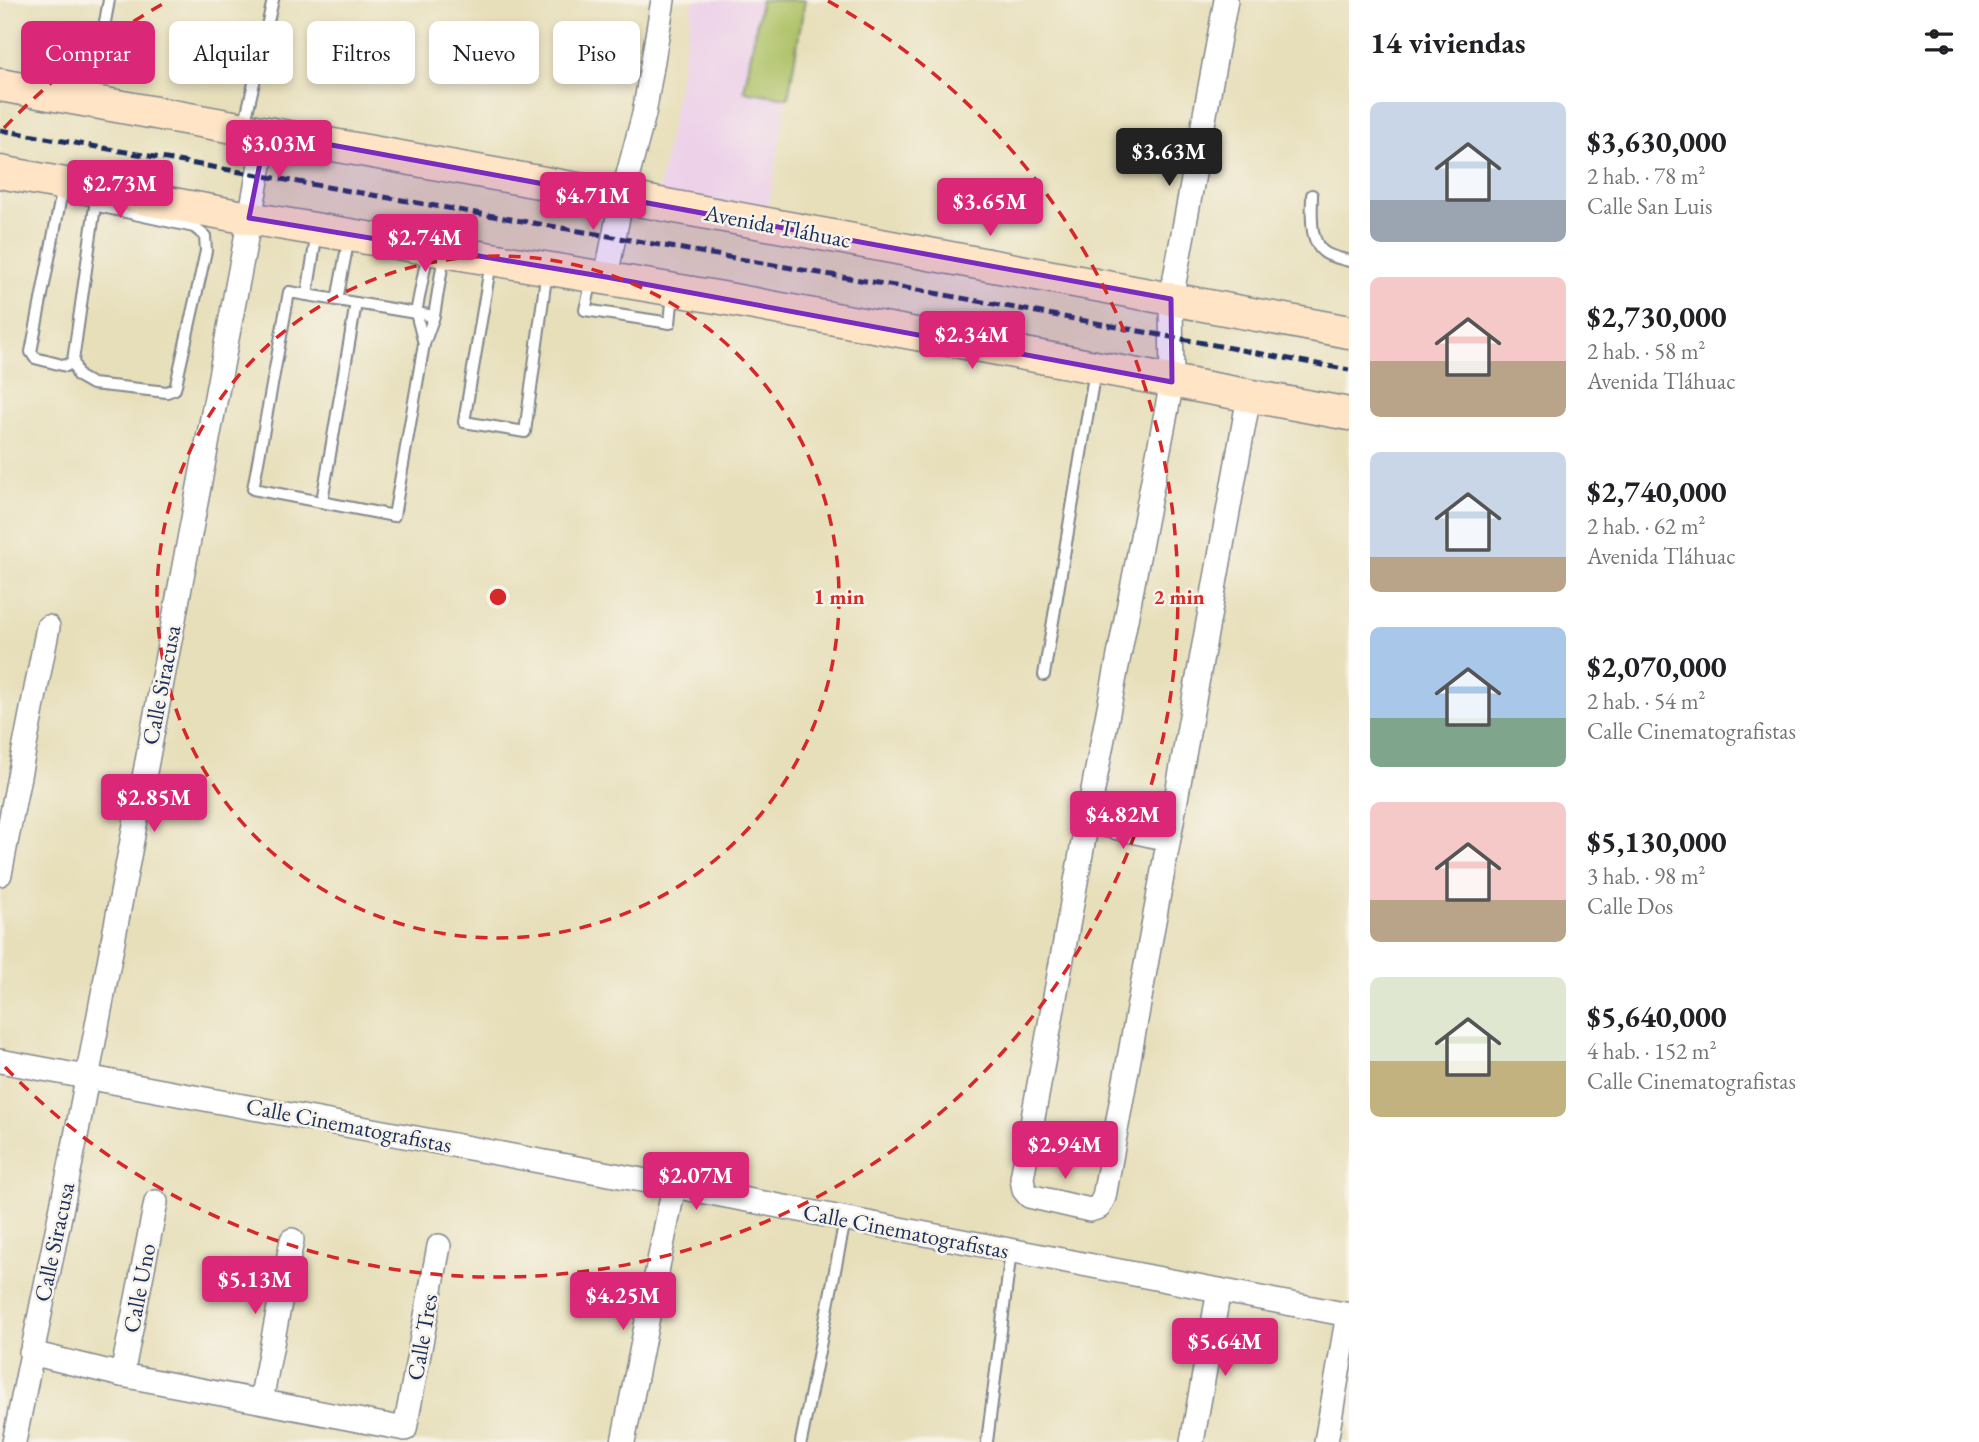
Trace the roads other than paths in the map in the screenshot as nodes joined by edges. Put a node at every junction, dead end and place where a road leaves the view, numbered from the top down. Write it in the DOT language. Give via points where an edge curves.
graph roads {
  1 [pos="109,0"];
  2 [pos="273,0"];
  3 [pos="663,0"];
  4 [pos="1226,0"];
  5 [pos="0,85"];
  6 [pos="90,101"];
  7 [pos="255,131"];
  8 [pos="0,172"];
  9 [pos="64,184"];
  10 [pos="1312,195"];
  11 [pos="97,197"];
  12 [pos="622,197"];
  13 [pos="250,218"];
  14 [pos="318,229"];
  15 [pos="350,235"];
  16 [pos="436,250"];
  17 [pos="492,259"];
  18 [pos="1349,261"];
  19 [pos="548,269"];
  20 [pos="599,277"];
  21 [pos="307,295"];
  22 [pos="1171,299"];
  23 [pos="337,300"];
  24 [pos="356,303"];
  25 [pos="416,313"];
  26 [pos="434,316"];
  27 [pos="1349,332"];
  28 [pos="424,344"];
  29 [pos="73,361"];
  30 [pos="1095,368"];
  31 [pos="1172,382"];
  32 [pos="1249,396"];
  33 [pos="1349,414"];
  34 [pos="322,501"];
  35 [pos="48,627"];
  36 [pos="1044,675"];
  37 [pos="1087,821"];
  38 [pos="1168,839"];
  39 [pos="0,874"];
  40 [pos="0,1060"];
  41 [pos="86,1076"];
  42 [pos="674,1186"];
  43 [pos="156,1202"];
  44 [pos="845,1220"];
  45 [pos="292,1240"];
  46 [pos="439,1246"];
  47 [pos="1011,1251"];
  48 [pos="1219,1290"];
  49 [pos="1348,1315"];
  50 [pos="31,1353"];
  51 [pos="121,1375"];
  52 [pos="261,1401"];
  53 [pos="13,1442"];
  54 [pos="623,1442"];
  55 [pos="801,1442"];
  56 [pos="986,1442"];
  57 [pos="1192,1442"];
  58 [pos="1326,1442"];
  1 -- 6 [label="lane"];
  2 -- 7 [label="lane"];
  3 -- 12 [label="street" via="644,114"];
  4 -- 22 [label="street"];
  5 -- 6 [label="main road, Avenida Tláhuac"];
  6 -- 7 [label="main road, Avenida Tláhuac"];
  7 -- 12 [label="main road, Avenida Tláhuac"];
  7 -- 13 [label="street, Calle Siracusa"];
  8 -- 9 [label="main road"];
  9 -- 11 [label="main road"];
  9 -- 29 [label="lane" via="31,352 35,358 66,366"];
  10 -- 18 [label="lane" via="1312,230 1317,243 1324,253"];
  11 -- 13 [label="main road"];
  11 -- 29 [label="lane"];
  11 -- 29 [label="lane" via="194,226 205,236 206,251 175,389 167,393 92,384 78,376"];
  12 -- 20 [label="street"];
  12 -- 22 [label="main road, Avenida Tláhuac"];
  13 -- 14 [label="main road"];
  13 -- 41 [label="street, Calle Siracusa"];
  14 -- 15 [label="main road"];
  14 -- 21 [label="lane"];
  15 -- 16 [label="main road"];
  15 -- 23 [label="lane"];
  16 -- 17 [label="main road"];
  16 -- 25 [label="lane"];
  16 -- 26 [label="lane"];
  17 -- 19 [label="main road"];
  17 -- 19 [label="lane" via="464,422 525,432"];
  19 -- 20 [label="main road"];
  20 -- 30 [label="main road"];
  21 -- 23 [label="lane"];
  21 -- 34 [label="lane" via="289,292 253,489"];
  22 -- 27 [label="main road, Avenida Tláhuac"];
  22 -- 31 [label="street"];
  23 -- 24 [label="lane"];
  24 -- 25 [label="lane"];
  24 -- 34 [label="lane"];
  25 -- 26 [label="lane"];
  25 -- 28 [label="lane"];
  26 -- 28 [label="lane"];
  28 -- 34 [label="lane" via="394,516"];
  30 -- 31 [label="main road"];
  30 -- 36 [label="lane"];
  31 -- 32 [label="main road"];
  31 -- 37 [label="street"];
  32 -- 33 [label="main road"];
  32 -- 38 [label="street"];
  35 -- 39 [label="street"];
  37 -- 38 [label="street"];
  37 -- 38 [label="street" via="1022,1178 1029,1196 1090,1210 1099,1207 1104,1197"];
  40 -- 41 [label="street, Calle Cinematografistas"];
  41 -- 42 [label="street, Calle Cinematografistas"];
  41 -- 50 [label="street, Calle Siracusa"];
  42 -- 44 [label="street, Calle Cinematografistas"];
  42 -- 54 [label="street"];
  43 -- 51 [label="street, Calle Uno"];
  44 -- 47 [label="street, Calle Cinematografistas"];
  44 -- 55 [label="lane"];
  45 -- 52 [label="street"];
  46 -- 52 [label="street, Calle Tres" via="405,1429"];
  47 -- 48 [label="street, Calle Cinematografistas"];
  47 -- 56 [label="lane"];
  48 -- 49 [label="street, Calle Cinematografistas"];
  48 -- 57 [label="street"];
  49 -- 58 [label="street"];
  50 -- 51 [label="street"];
  50 -- 53 [label="street, Calle Siracusa"];
  51 -- 52 [label="street"];
}
